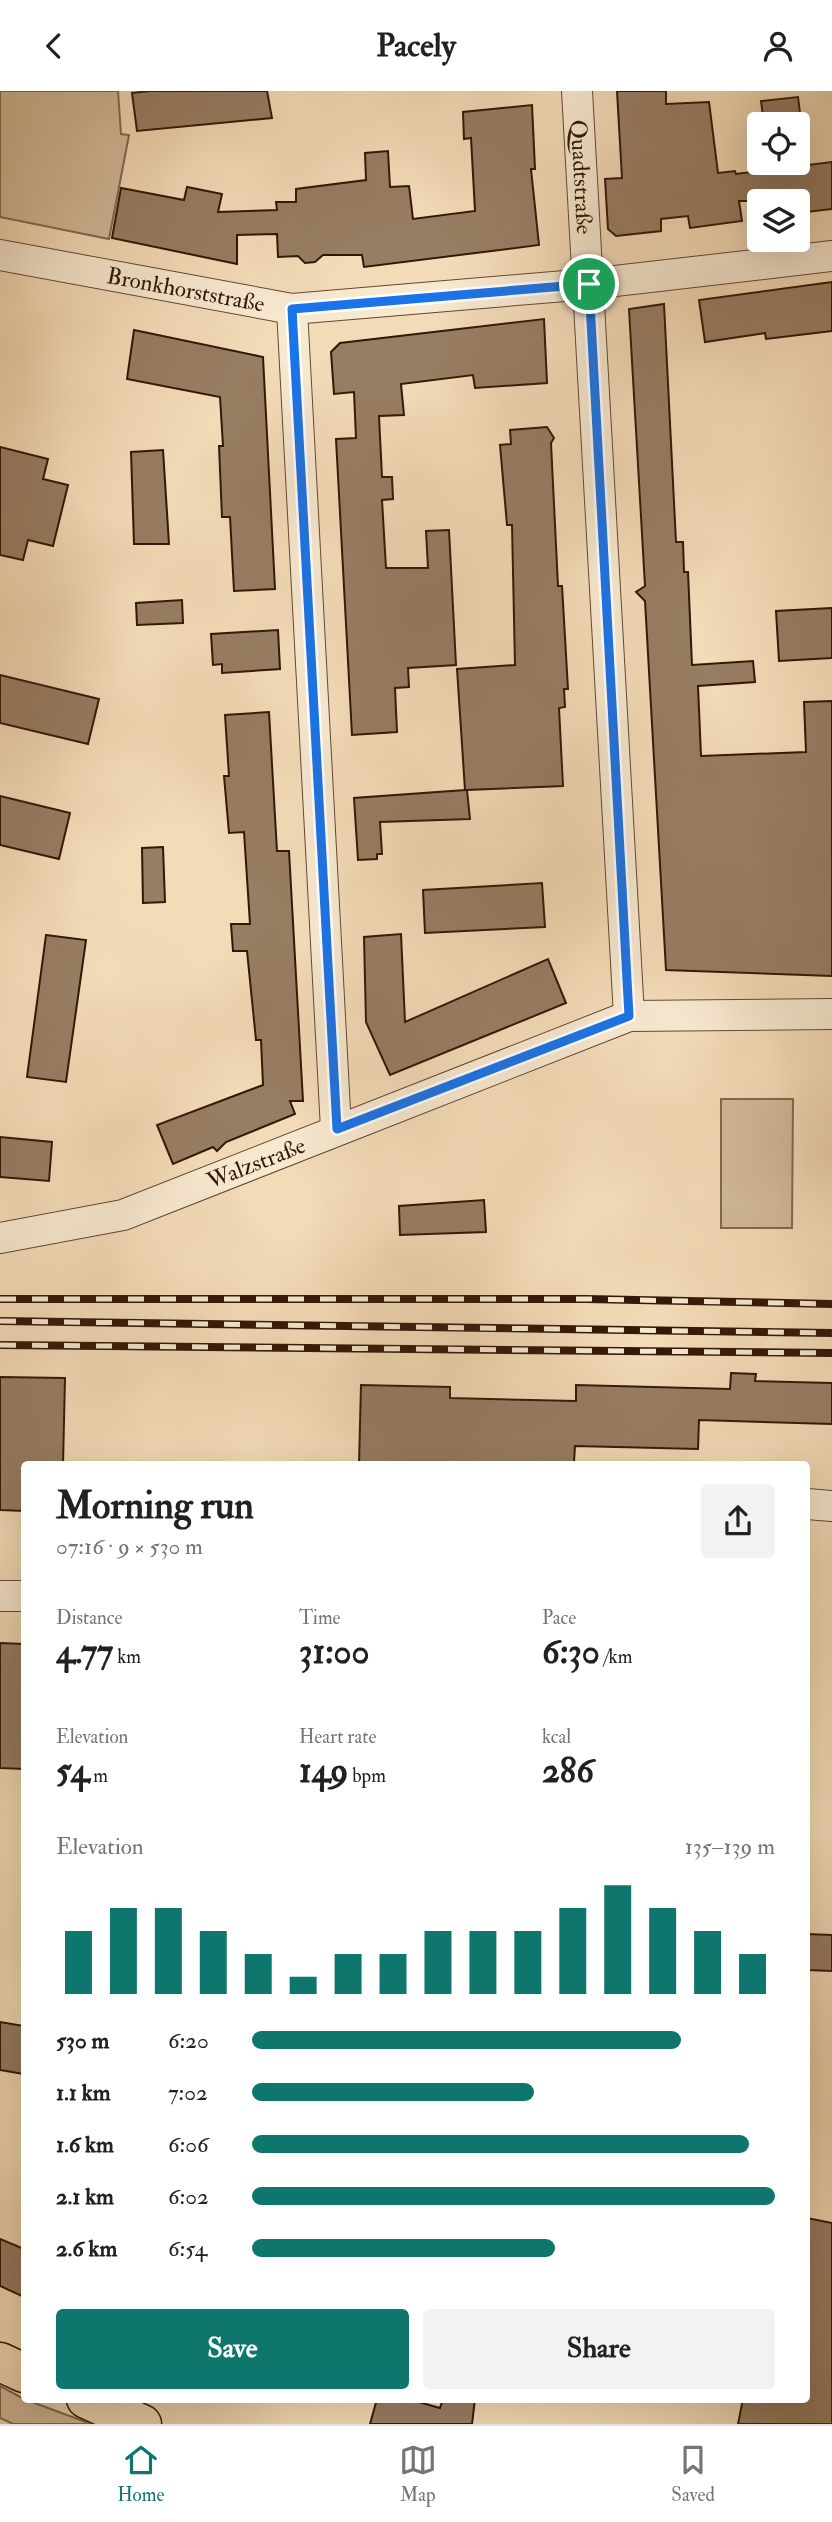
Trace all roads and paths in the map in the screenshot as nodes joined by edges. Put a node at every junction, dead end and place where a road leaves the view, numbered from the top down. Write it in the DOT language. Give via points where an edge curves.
graph roads {
  1 [pos="577,91"];
  2 [pos="0,255"];
  3 [pos="832,256"];
  4 [pos="589,284"];
  5 [pos="292,309"];
  6 [pos="832,1014"];
  7 [pos="629,1016"];
  8 [pos="337,1129"];
  9 [pos="0,1238"];
  10 [pos="810,1504"];
  11 [pos="832,1506"];
  12 [pos="0,1596"];
  13 [pos="21,1596"];
  14 [pos="0,2362"];
  15 [pos="21,2372"];
  16 [pos="95,2403"];
  17 [pos="142,2424"];
  1 -- 4 [label="street, Quadtstraße"];
  2 -- 5 [label="street, Bronkhorststraße"];
  3 -- 4 [label="street, Bronkhorststraße"];
  4 -- 5 [label="street, Bronkhorststraße"];
  4 -- 7 [label="street, Quadtstraße"];
  5 -- 8 [label="street"];
  6 -- 7 [label="street, Walzstraße"];
  7 -- 8 [label="street, Walzstraße"];
  8 -- 9 [label="street, Walzstraße" via="123,1215"];
  10 -- 11 [label="street"];
  12 -- 13 [label="street"];
  14 -- 15 [label="main road"];
  16 -- 17 [label="main road"];
}
